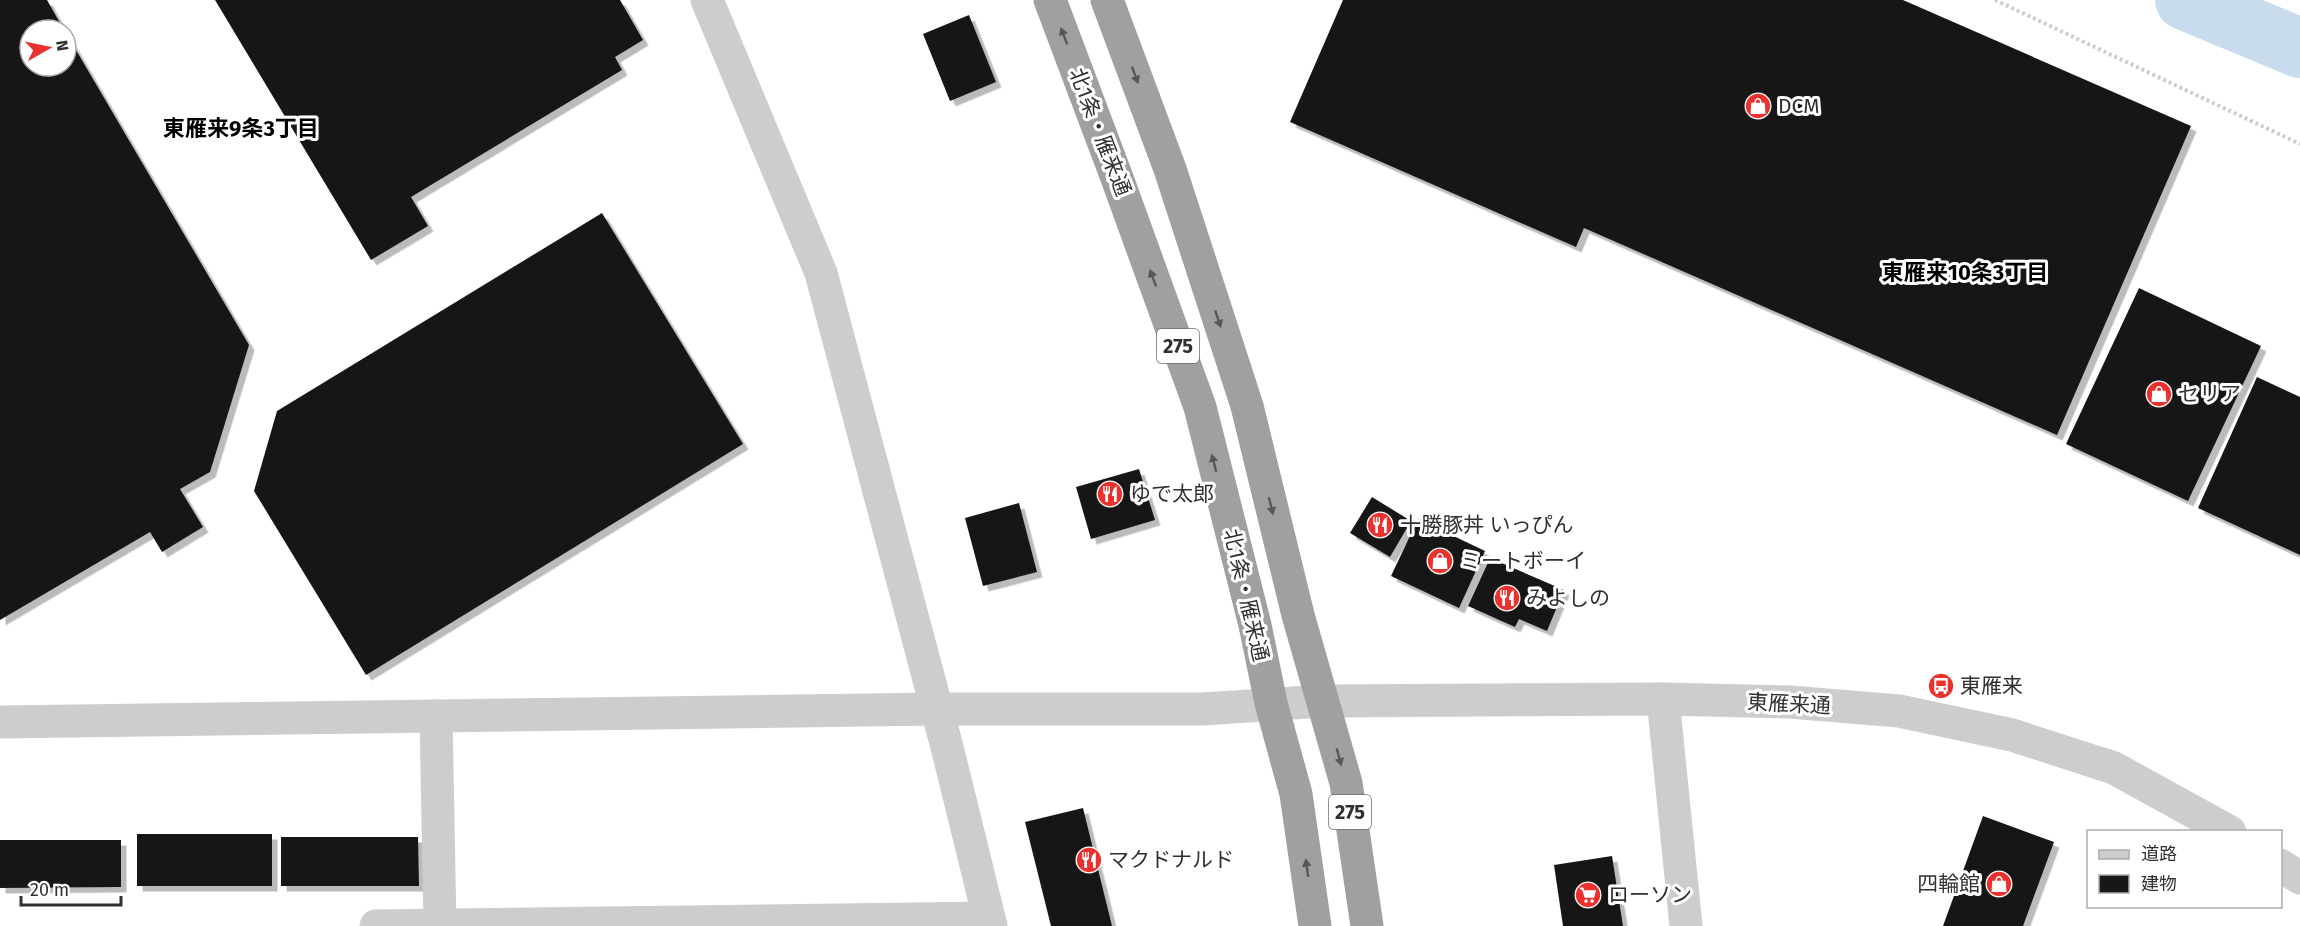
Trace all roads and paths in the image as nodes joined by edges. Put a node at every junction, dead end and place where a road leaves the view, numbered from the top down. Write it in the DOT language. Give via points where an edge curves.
graph roads {
  1 [pos="707,0"];
  2 [pos="1050,0"];
  3 [pos="1107,0"];
  4 [pos="1995,0"];
  5 [pos="2300,144"];
  6 [pos="1663,699"];
  7 [pos="1324,700"];
  8 [pos="1271,703"];
  9 [pos="936,709"];
  10 [pos="436,716"];
  11 [pos="0,722"];
  12 [pos="2228,830"];
  13 [pos="2282,866"];
  14 [pos="2300,878"];
  15 [pos="990,922"];
  16 [pos="440,925"];
  17 [pos="376,926"];
  18 [pos="1315,926"];
  19 [pos="1368,926"];
  20 [pos="1686,926"];
  1 -- 9 [label="street" via="820,273"];
  8 -- 2 [label="highway, 北1条・雁来通 / 275, one-way" via="1200,406"];
  3 -- 7 [label="highway, 275, one-way" via="1170,169 1247,406 1298,615"];
  4 -- 5 [label="path"];
  6 -- 7 [label="street, 東雁来通"];
  6 -- 12 [label="street, 東雁来通" via="1790,702 1899,711 2012,735 2114,768"];
  6 -- 20 [label="street"];
  7 -- 8 [label="street, 東雁来通"];
  7 -- 19 [label="highway, 275, one-way" via="1346,783"];
  8 -- 9 [label="street, 東雁来通" via="1203,709"];
  18 -- 8 [label="highway, 北1条・雁来通 / 275, one-way" via="1296,794"];
  9 -- 10 [label="street, 東雁来通"];
  9 -- 15 [label="street"];
  10 -- 11 [label="street, 東雁来通"];
  10 -- 16 [label="street"];
  13 -- 14 [label="street"];
  15 -- 16 [label="street"];
  16 -- 17 [label="street"];
}
